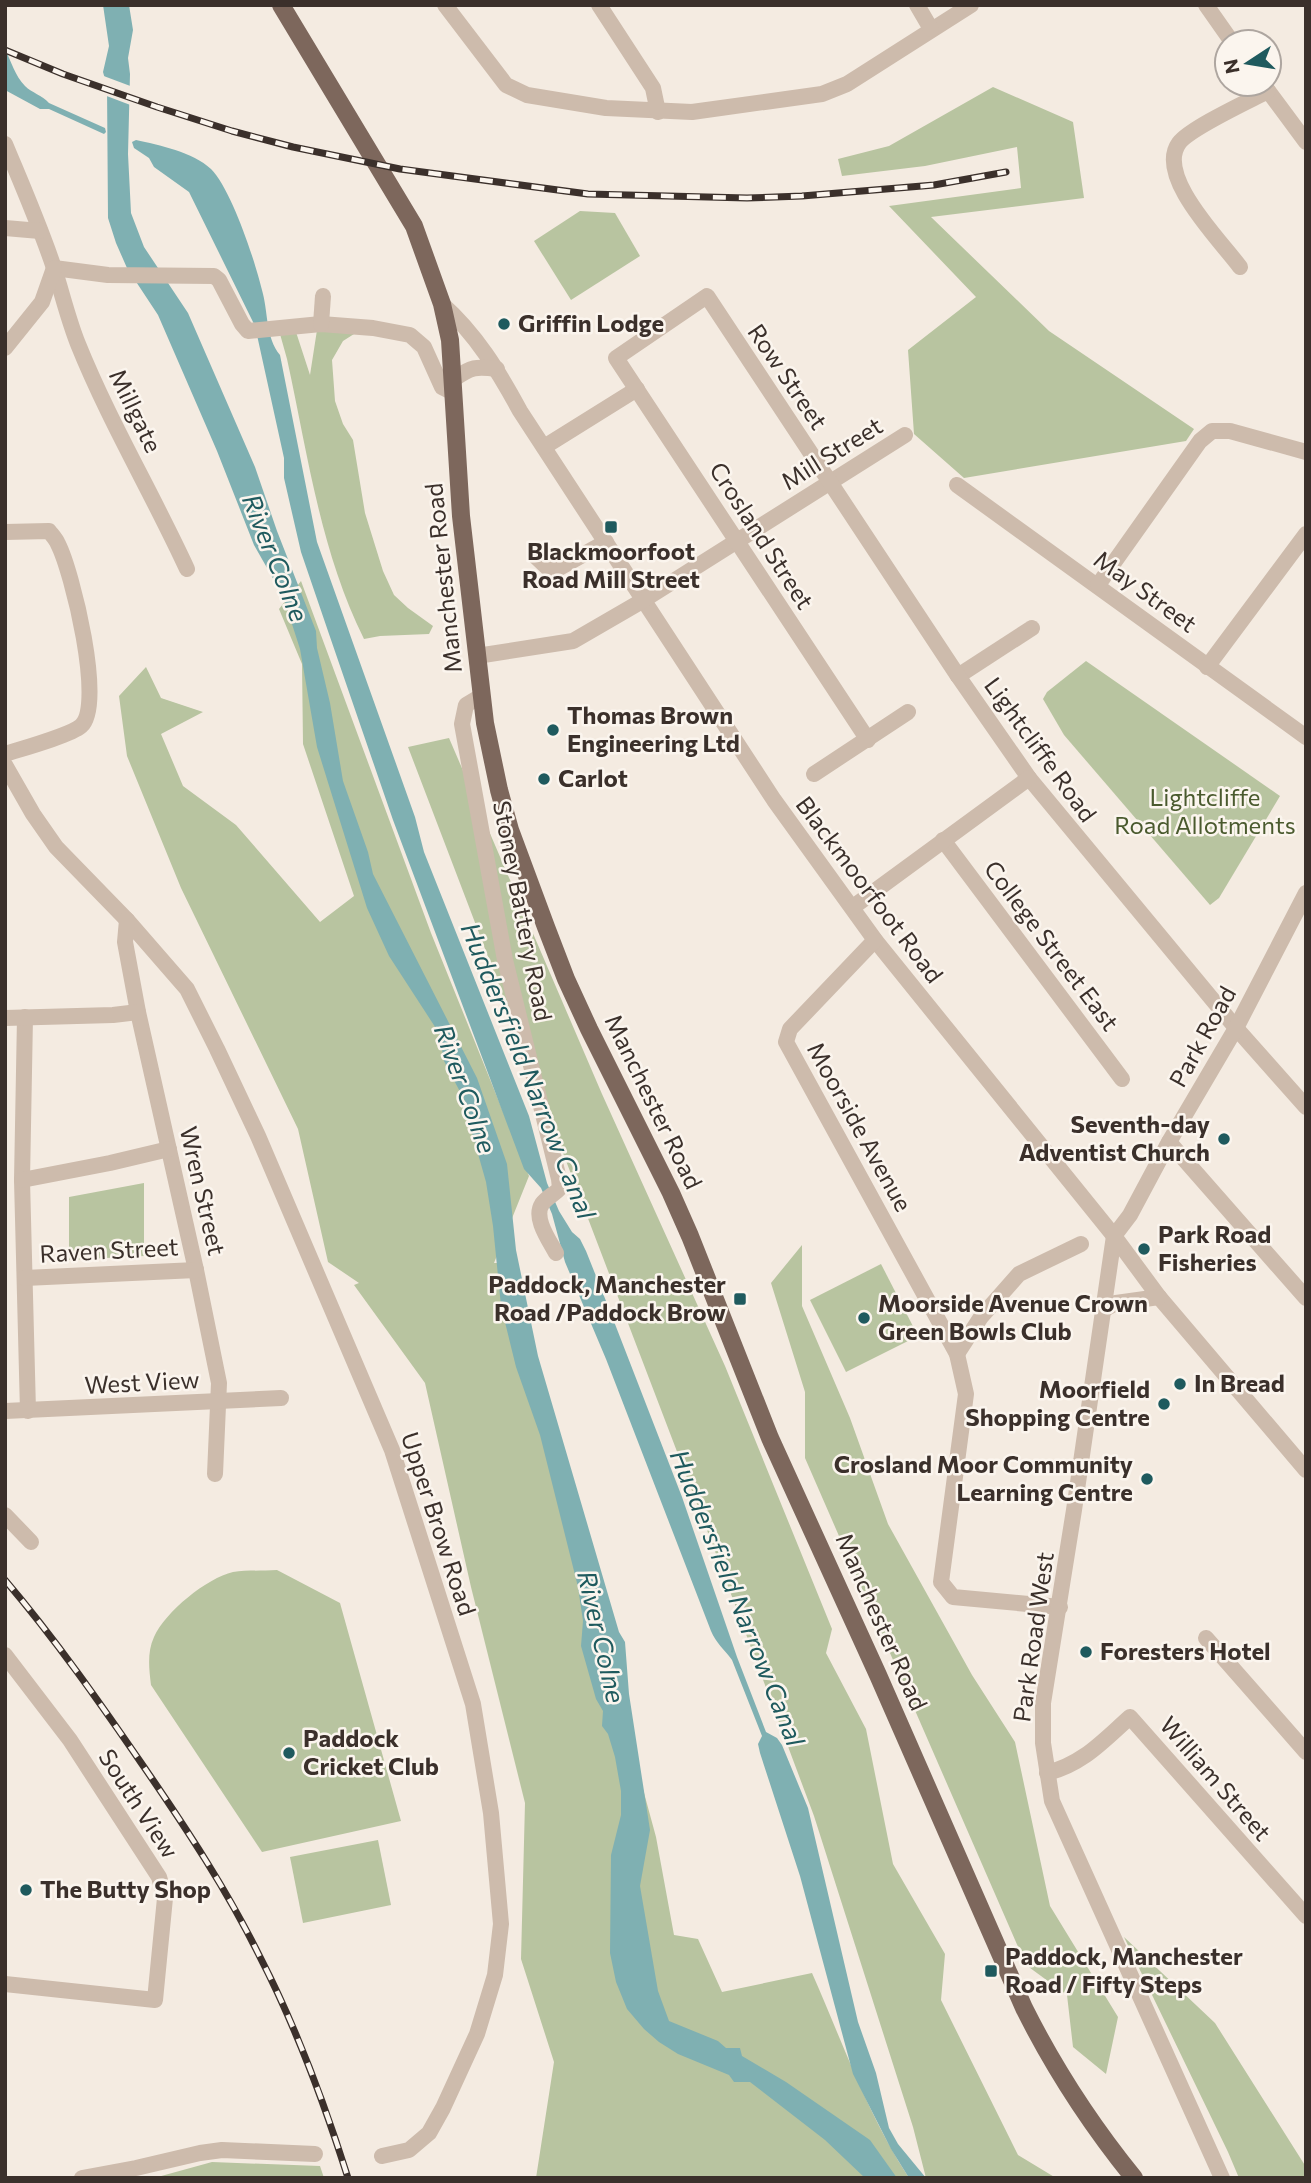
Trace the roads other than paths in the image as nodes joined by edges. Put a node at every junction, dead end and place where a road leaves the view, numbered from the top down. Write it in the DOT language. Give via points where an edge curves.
graph roads {
  1 [pos="281,5"];
  2 [pos="445,5"];
  3 [pos="620,5"];
  4 [pos="917,5"];
  5 [pos="971,5"];
  6 [pos="1206,5"];
  7 [pos="602,10"];
  8 [pos="1222,28"];
  9 [pos="931,29"];
  10 [pos="1249,98"];
  11 [pos="1273,98"];
  12 [pos="658,112"];
  13 [pos="1306,142"];
  14 [pos="5,144"];
  15 [pos="5,228"];
  16 [pos="40,231"];
  17 [pos="1240,267"];
  18 [pos="54,268"];
  19 [pos="323,296"];
  20 [pos="442,304"];
  21 [pos="321,324"];
  22 [pos="5,348"];
  23 [pos="616,358"];
  24 [pos="497,369"];
  25 [pos="454,386"];
  26 [pos="637,389"];
  27 [pos="905,435"];
  28 [pos="544,447"];
  29 [pos="1306,452"];
  30 [pos="830,482"];
  31 [pos="957,485"];
  32 [pos="5,532"];
  33 [pos="1305,536"];
  34 [pos="737,541"];
  35 [pos="606,542"];
  36 [pos="535,556"];
  37 [pos="187,569"];
  38 [pos="1098,585"];
  39 [pos="642,601"];
  40 [pos="1032,628"];
  41 [pos="477,656"];
  42 [pos="1208,667"];
  43 [pos="958,676"];
  44 [pos="481,696"];
  45 [pos="908,712"];
  46 [pos="1306,737"];
  47 [pos="868,740"];
  48 [pos="5,754"];
  49 [pos="5,765"];
  50 [pos="814,775"];
  51 [pos="1029,778"];
  52 [pos="943,840"];
  53 [pos="1306,893"];
  54 [pos="853,907"];
  55 [pos="127,920"];
  56 [pos="875,940"];
  57 [pos="138,1012"];
  58 [pos="25,1017"];
  59 [pos="5,1018"];
  60 [pos="1236,1028"];
  61 [pos="1122,1079"];
  62 [pos="1306,1107"];
  63 [pos="1169,1142"];
  64 [pos="169,1149"];
  65 [pos="22,1181"];
  66 [pos="1114,1236"];
  67 [pos="1081,1244"];
  68 [pos="556,1253"];
  69 [pos="196,1270"];
  70 [pos="25,1278"];
  71 [pos="1159,1297"];
  72 [pos="1306,1298"];
  73 [pos="1103,1310"];
  74 [pos="957,1354"];
  75 [pos="281,1398"];
  76 [pos="218,1402"];
  77 [pos="5,1411"];
  78 [pos="28,1411"];
  79 [pos="1306,1470"];
  80 [pos="215,1474"];
  81 [pos="5,1515"];
  82 [pos="31,1542"];
  83 [pos="1059,1606"];
  84 [pos="1206,1638"];
  85 [pos="5,1655"];
  86 [pos="1306,1752"];
  87 [pos="1047,1773"];
  88 [pos="1306,1916"];
  89 [pos="5,1984"];
  90 [pos="315,2154"];
  91 [pos="382,2156"];
  92 [pos="82,2178"];
  93 [pos="1134,2178"];
  94 [pos="1222,2178"];
  1 -- 20 [label="main road, Manchester Road" via="414,226"];
  2 -- 12 [label="street" via="506,85 527,95"];
  3 -- 7 [label="street"];
  4 -- 9 [label="street"];
  5 -- 9 [label="street"];
  6 -- 8 [label="street"];
  7 -- 12 [label="street" via="653,88"];
  9 -- 12 [label="street" via="847,84 822,94 692,112"];
  10 -- 17 [label="street" via="1179,143 1174,171 1192,206"];
  11 -- 13 [label="street"];
  14 -- 16 [label="street, Millgate"];
  15 -- 16 [label="street"];
  16 -- 18 [label="street, Millgate"];
  18 -- 21 [label="street" via="100,275 217,277 246,330"];
  18 -- 22 [label="street" via="42,302"];
  18 -- 37 [label="street, Millgate" via="78,344"];
  19 -- 21 [label="street"];
  20 -- 24 [label="street, Blackmoorfoot Road"];
  20 -- 25 [label="main road, Manchester Road"];
  21 -- 25 [label="street" via="410,335 424,347 442,387"];
  23 -- 26 [label="street, Crosland Street"];
  23 -- 30 [label="street, Row Street" via="707,296"];
  24 -- 25 [label="street" via="478,366 466,370"];
  24 -- 28 [label="street, Blackmoorfoot Road"];
  25 -- 41 [label="main road, Manchester Road" via="461,516"];
  26 -- 28 [label="street"];
  26 -- 34 [label="street, Crosland Street"];
  27 -- 30 [label="street, Mill Street"];
  28 -- 35 [label="street, Blackmoorfoot Road"];
  29 -- 38 [label="street" via="1230,431 1212,431 1200,441"];
  30 -- 34 [label="street, Mill Street"];
  30 -- 43 [label="street, Lightcliffe Road"];
  31 -- 38 [label="street, May Street"];
  32 -- 48 [label="street" via="49,531 58,542 77,601 90,699 88,717 81,726"];
  33 -- 42 [label="street"];
  34 -- 39 [label="street, Mill Street"];
  34 -- 47 [label="street, Crosland Street"];
  35 -- 36 [label="street" via="552,572"];
  35 -- 39 [label="street, Blackmoorfoot Road"];
  38 -- 42 [label="street, May Street"];
  39 -- 41 [label="street, Mill Street" via="573,640"];
  39 -- 54 [label="street, Blackmoorfoot Road" via="774,800"];
  40 -- 43 [label="street"];
  41 -- 44 [label="main road, Manchester Road"];
  42 -- 46 [label="street, May Street"];
  43 -- 51 [label="street, Lightcliffe Road"];
  44 -- 68 [label="street, Stoney Battery Road" via="466,705 462,724 505,960 559,1179 560,1188 540,1209"];
  44 -- 93 [label="main road, Manchester Road" via="510,830 566,979 676,1204 770,1438 1024,2008 1105,2142"];
  45 -- 47 [label="street"];
  47 -- 50 [label="street"];
  49 -- 55 [label="street, Upper Brow Road" via="56,847"];
  51 -- 52 [label="street"];
  51 -- 60 [label="street, Lightcliffe Road"];
  52 -- 54 [label="street"];
  52 -- 61 [label="street, College Street East"];
  53 -- 60 [label="street, Park Road"];
  54 -- 56 [label="street, Blackmoorfoot Road"];
  55 -- 57 [label="street, Wren Street" via="125,942"];
  55 -- 91 [label="street, Upper Brow Road" via="187,989 258,1136 392,1450 473,1703 491,1813 501,1924 495,1975 477,2034 429,2133 410,2150"];
  56 -- 66 [label="street, Blackmoorfoot Road"];
  56 -- 74 [label="street, Moorside Avenue" via="790,1029 786,1042"];
  57 -- 58 [label="street"];
  57 -- 64 [label="street, Wren Street"];
  58 -- 59 [label="street"];
  58 -- 65 [label="street"];
  60 -- 62 [label="street, Lightcliffe Road"];
  60 -- 63 [label="street, Park Road"];
  63 -- 66 [label="street, Park Road"];
  63 -- 72 [label="street"];
  64 -- 65 [label="street"];
  64 -- 69 [label="street, Wren Street"];
  65 -- 70 [label="street"];
  66 -- 71 [label="street, Blackmoorfoot Road"];
  66 -- 73 [label="street, Park Road West"];
  67 -- 74 [label="street" via="1019,1275 981,1317"];
  69 -- 70 [label="street, Raven Street"];
  69 -- 76 [label="street, Wren Street" via="219,1383"];
  70 -- 78 [label="street"];
  71 -- 73 [label="street" via="1116,1303"];
  71 -- 79 [label="street, Blackmoorfoot Road"];
  73 -- 83 [label="street, Park Road West"];
  74 -- 83 [label="street, Moorside Avenue" via="966,1394 941,1582 953,1597"];
  75 -- 76 [label="street, West View"];
  76 -- 78 [label="street, West View"];
  76 -- 80 [label="street, Wren Street"];
  77 -- 78 [label="street, West View"];
  81 -- 82 [label="street"];
  83 -- 87 [label="street, Park Road West" via="1043,1703"];
  84 -- 86 [label="street"];
  85 -- 89 [label="street, South View" via="70,1740 159,1877 165,1898 155,2000"];
  87 -- 88 [label="street, William Street" via="1081,1760 1130,1717"];
  87 -- 94 [label="street, Park Road West" via="1062,1827"];
  90 -- 92 [label="street" via="265,2145 200,2153"];
}
